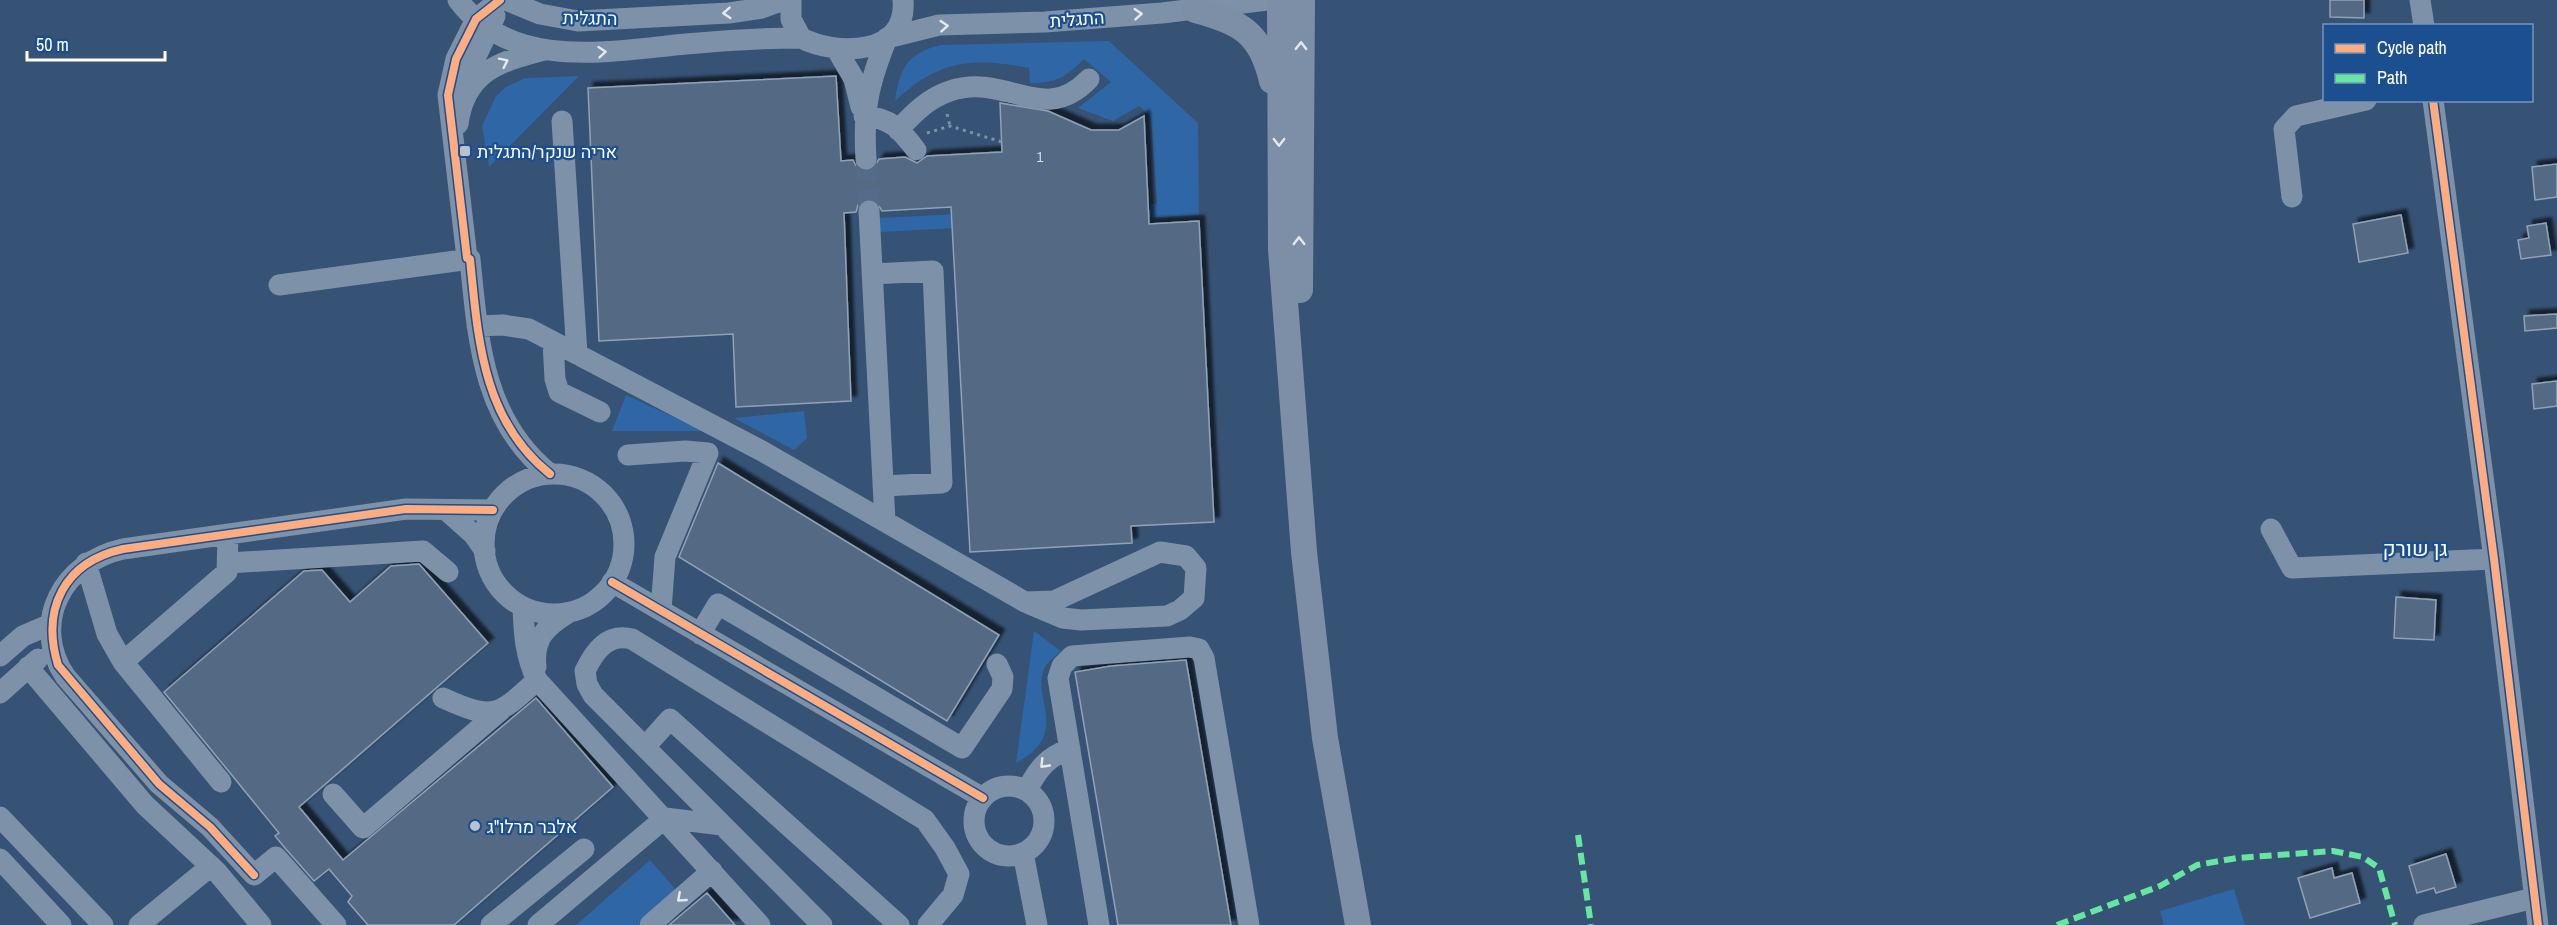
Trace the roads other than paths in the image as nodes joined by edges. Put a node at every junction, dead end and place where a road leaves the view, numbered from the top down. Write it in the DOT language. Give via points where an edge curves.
graph roads {
  1 [pos="458,0"];
  2 [pos="503,0"];
  3 [pos="784,0"];
  4 [pos="791,0"];
  5 [pos="903,0"];
  6 [pos="1267,0"];
  7 [pos="1281,0"];
  8 [pos="1302,0"];
  9 [pos="2420,0"];
  10 [pos="1196,10"];
  11 [pos="482,24"];
  12 [pos="2424,24"];
  13 [pos="801,38"];
  14 [pos="887,38"];
  15 [pos="544,50"];
  16 [pos="837,50"];
  17 [pos="1089,78"];
  18 [pos="462,99"];
  19 [pos="2357,102"];
  20 [pos="2433,102"];
  21 [pos="1279,110"];
  22 [pos="864,117"];
  23 [pos="562,121"];
  24 [pos="455,143"];
  25 [pos="866,159"];
  26 [pos="2292,197"];
  27 [pos="869,212"];
  28 [pos="470,259"];
  29 [pos="872,274"];
  30 [pos="279,285"];
  31 [pos="477,327"];
  32 [pos="553,342"];
  33 [pos="577,354"];
  34 [pos="600,412"];
  35 [pos="517,439"];
  36 [pos="628,455"];
  37 [pos="550,474"];
  38 [pos="517,485"];
  39 [pos="883,486"];
  40 [pos="493,510"];
  41 [pos="447,511"];
  42 [pos="885,521"];
  43 [pos="2271,529"];
  44 [pos="228,534"];
  45 [pos="485,551"];
  46 [pos="1304,552"];
  47 [pos="2494,559"];
  48 [pos="86,563"];
  49 [pos="228,563"];
  50 [pos="448,572"];
  51 [pos="612,582"];
  52 [pos="1025,602"];
  53 [pos="523,607"];
  54 [pos="660,610"];
  55 [pos="568,613"];
  56 [pos="51,624"];
  57 [pos="700,634"];
  58 [pos="52,646"];
  59 [pos="0,656"];
  60 [pos="123,662"];
  61 [pos="996,664"];
  62 [pos="28,668"];
  63 [pos="537,680"];
  64 [pos="0,693"];
  65 [pos="443,698"];
  66 [pos="501,711"];
  67 [pos="645,747"];
  68 [pos="1070,749"];
  69 [pos="221,782"];
  70 [pos="1027,790"];
  71 [pos="333,794"];
  72 [pos="982,798"];
  73 [pos="0,817"];
  74 [pos="665,818"];
  75 [pos="722,825"];
  76 [pos="584,849"];
  77 [pos="1023,853"];
  78 [pos="0,859"];
  79 [pos="211,866"];
  80 [pos="712,871"];
  81 [pos="2534,897"];
  82 [pos="61,925"];
  83 [pos="103,925"];
  84 [pos="139,925"];
  85 [pos="261,925"];
  86 [pos="336,925"];
  87 [pos="491,925"];
  88 [pos="538,925"];
  89 [pos="650,925"];
  90 [pos="760,925"];
  91 [pos="822,925"];
  92 [pos="899,925"];
  93 [pos="928,925"];
  94 [pos="1037,925"];
  95 [pos="1099,925"];
  96 [pos="1249,925"];
  97 [pos="1358,925"];
  98 [pos="2424,925"];
  99 [pos="2538,925"];
  1 -- 11 [label="street"];
  3 -- 2 [label="street, התגלית, one-way" via="729,13 593,21 559,18"];
  2 -- 11 [label="street"];
  4 -- 13 [label="street" via="791,19"];
  5 -- 14 [label="street" via="901,20"];
  6 -- 10 [label="street, התגלית"];
  7 -- 21 [label="main road"];
  46 -- 8 [label="main road, one-way" via="1299,267"];
  9 -- 12 [label="street"];
  14 -- 10 [label="street, התגלית, one-way" via="939,25"];
  10 -- 21 [label="main road" via="1234,22 1252,36 1269,66"];
  11 -- 15 [label="street"];
  11 -- 18 [label="street"];
  11 -- 24 [label="street" via="463,43 450,78 448,111"];
  15 -- 13 [label="street, התגלית, one-way" via="590,53 723,40"];
  13 -- 16 [label="street, התגלית"];
  14 -- 16 [label="street, התגלית" via="864,48"];
  14 -- 22 [label="street" via="868,87"];
  18 -- 15 [label="street, one-way" via="487,71 512,58"];
  16 -- 22 [label="street" via="854,78"];
  17 -- 22 [label="street" via="1077,91 1055,99 1034,99 997,87 948,91 919,108 908,140 881,117"];
  18 -- 24 [label="street"];
  19 -- 26 [label="street" via="2296,116 2284,129"];
  20 -- 47 [label="street"];
  21 -- 46 [label="main road, one-way" via="1281,249"];
  22 -- 25 [label="street"];
  23 -- 33 [label="street"];
  24 -- 28 [label="street"];
  27 -- 29 [label="street"];
  28 -- 30 [label="street"];
  28 -- 31 [label="street"];
  29 -- 39 [label="street"];
  29 -- 39 [label="street" via="933,271 942,483"];
  31 -- 32 [label="street" via="529,329"];
  31 -- 35 [label="street" via="489,385"];
  32 -- 33 [label="street"];
  32 -- 34 [label="street" via="555,379 560,392"];
  33 -- 42 [label="street"];
  35 -- 37 [label="street"];
  35 -- 38 [label="street"];
  36 -- 54 [label="street" via="708,453 665,557"];
  37 -- 38 [label="street"];
  37 -- 51 [label="street" via="571,476 591,484 619,516 623,558"];
  38 -- 40 [label="street"];
  39 -- 42 [label="street"];
  40 -- 41 [label="street"];
  40 -- 45 [label="street" via="486,530"];
  41 -- 44 [label="street" via="406,509"];
  41 -- 45 [label="street" via="474,535"];
  42 -- 52 [label="street"];
  43 -- 47 [label="street" via="2292,568"];
  44 -- 48 [label="street" via="123,549"];
  44 -- 49 [label="street"];
  45 -- 53 [label="street" via="491,574 504,593"];
  46 -- 97 [label="main road" via="1325,738"];
  47 -- 81 [label="street"];
  48 -- 56 [label="street" via="71,575"];
  48 -- 60 [label="street" via="108,634"];
  49 -- 50 [label="street" via="423,551"];
  49 -- 60 [label="street" via="227,572"];
  51 -- 54 [label="street"];
  51 -- 55 [label="street" via="587,606"];
  52 -- 52 [label="street" via="1063,618 1081,620 1167,616 1194,598 1196,568 1186,556 1160,552 1054,601"];
  53 -- 55 [label="street" via="545,614"];
  53 -- 63 [label="street" via="524,643"];
  54 -- 57 [label="street"];
  55 -- 63 [label="street" via="548,625 539,640 535,658"];
  56 -- 58 [label="street"];
  56 -- 59 [label="street" via="23,636"];
  57 -- 61 [label="street" via="718,604 962,748 1002,689 1003,677"];
  57 -- 72 [label="street"];
  58 -- 62 [label="street"];
  58 -- 86 [label="street" via="65,676 159,784 210,828 254,875 276,857"];
  60 -- 69 [label="street"];
  62 -- 64 [label="street"];
  62 -- 79 [label="street" via="145,805"];
  63 -- 66 [label="street"];
  63 -- 74 [label="street"];
  65 -- 66 [label="street" via="467,709"];
  66 -- 71 [label="street" via="363,828"];
  67 -- 75 [label="street"];
  67 -- 92 [label="street" via="670,719"];
  67 -- 93 [label="street" via="587,684 585,671 590,661 607,640 621,636 632,639 925,820 959,874 953,895"];
  68 -- 70 [label="street, one-way" via="1053,755 1039,768"];
  68 -- 95 [label="street"];
  68 -- 96 [label="street" via="1058,678 1062,666 1072,656 1199,649 1204,658"];
  70 -- 72 [label="street" via="1005,786"];
  70 -- 77 [label="street" via="1041,806 1044,817 1040,839"];
  72 -- 77 [label="street" via="975,816 980,840 999,854"];
  73 -- 83 [label="street"];
  74 -- 75 [label="street"];
  74 -- 80 [label="street"];
  74 -- 88 [label="street"];
  75 -- 91 [label="street"];
  76 -- 87 [label="street"];
  77 -- 94 [label="street"];
  78 -- 82 [label="street"];
  79 -- 84 [label="street"];
  79 -- 85 [label="street"];
  80 -- 89 [label="street, one-way"];
  80 -- 90 [label="street"];
  81 -- 98 [label="street"];
  81 -- 99 [label="street"];
}
